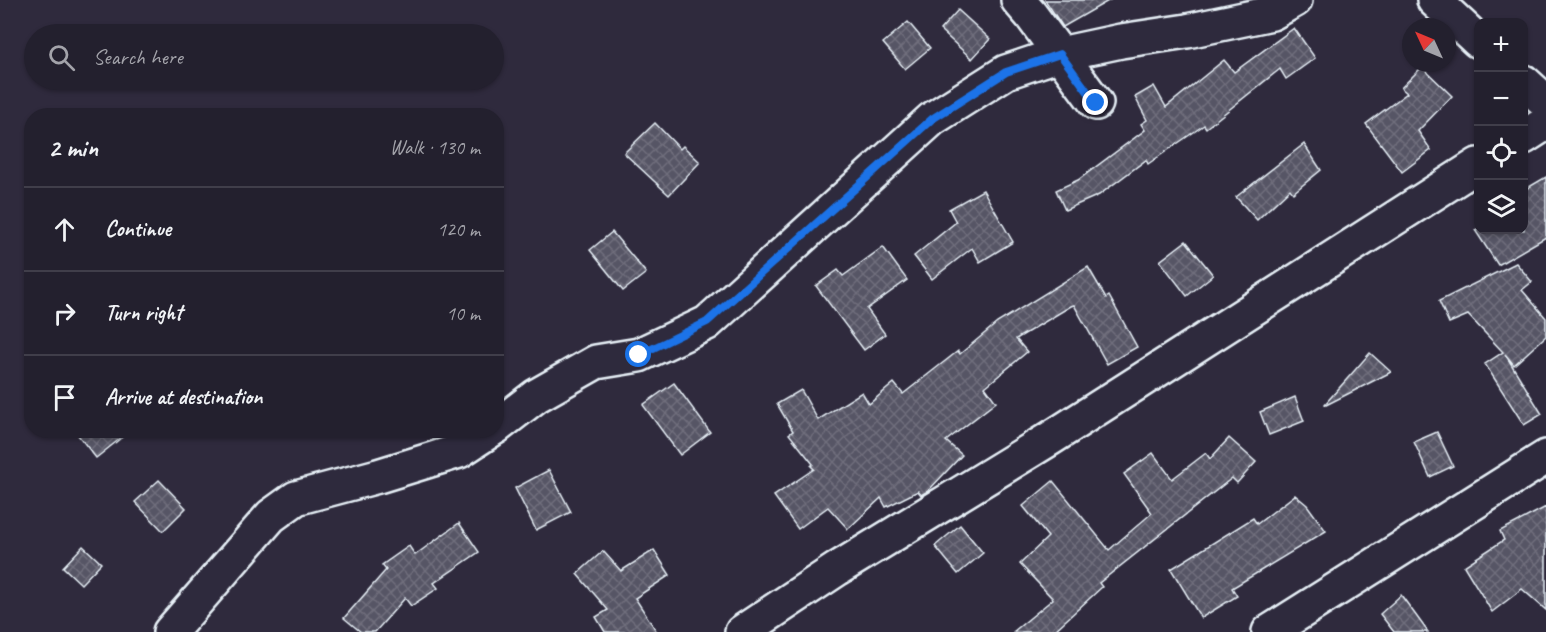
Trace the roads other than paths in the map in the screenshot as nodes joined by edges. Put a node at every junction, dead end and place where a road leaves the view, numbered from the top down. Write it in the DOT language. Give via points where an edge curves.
graph roads {
  1 [pos="1018,0"];
  2 [pos="1295,0"];
  3 [pos="1434,0"];
  4 [pos="1474,36"];
  5 [pos="1060,54"];
  6 [pos="1528,86"];
  7 [pos="1546,102"];
  8 [pos="1096,103"];
  9 [pos="1546,123"];
  10 [pos="1528,134"];
  11 [pos="1474,168"];
  12 [pos="504,421"];
  13 [pos="479,438"];
  14 [pos="1546,457"];
  15 [pos="170,632"];
  16 [pos="742,632"];
  17 [pos="1269,632"];
  1 -- 5 [label="street"];
  2 -- 5 [label="street" via="1272,13"];
  3 -- 4 [label="street"];
  5 -- 8 [label="street"];
  5 -- 12 [label="street" via="1006,72 932,119 707,322 639,355 596,362 536,396"];
  6 -- 7 [label="street"];
  9 -- 10 [label="street"];
  11 -- 16 [label="street"];
  13 -- 15 [label="street" via="459,451 296,498 271,516"];
  14 -- 17 [label="street"];
}
